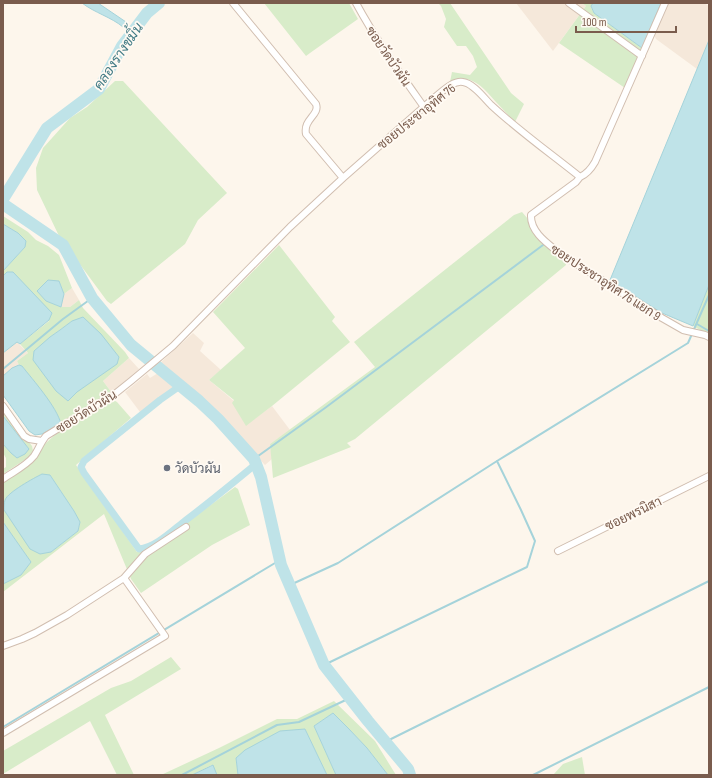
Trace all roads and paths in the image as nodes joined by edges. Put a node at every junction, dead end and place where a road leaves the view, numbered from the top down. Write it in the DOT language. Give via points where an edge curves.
graph roads {
  1 [pos="233,3"];
  2 [pos="356,3"];
  3 [pos="569,3"];
  4 [pos="665,3"];
  5 [pos="642,56"];
  6 [pos="424,107"];
  7 [pos="343,178"];
  8 [pos="580,178"];
  9 [pos="709,337"];
  10 [pos="173,346"];
  11 [pos="3,406"];
  12 [pos="42,441"];
  13 [pos="709,476"];
  14 [pos="3,479"];
  15 [pos="186,527"];
  16 [pos="558,551"];
  17 [pos="124,578"];
  18 [pos="3,646"];
  19 [pos="3,733"];
  1 -- 7 [label="street" via="316,104 316,111 304,129"];
  2 -- 6 [label="street, ซอยวัดบัวผัน" via="380,44"];
  3 -- 5 [label="street"];
  4 -- 5 [label="street"];
  5 -- 8 [label="street" via="595,162"];
  6 -- 7 [label="street, ซอยประชาอุทิศ 76"];
  6 -- 8 [label="street, ซอยประชาอุทิศ 76" via="457,82 471,85 505,118"];
  7 -- 10 [label="street, ซอยประชาอุทิศ 76" via="290,227"];
  8 -- 9 [label="street, ซอยประชาอุทิศ 76 แยก 9" via="531,215 536,231 562,255 662,318 683,330"];
  10 -- 12 [label="street, ซอยวัดบัวผัน" via="131,381"];
  11 -- 12 [label="street" via="24,436"];
  12 -- 14 [label="street, ซอยวัดบัวผัน" via="29,461"];
  13 -- 16 [label="street, ซอยพรนิสา"];
  15 -- 17 [label="street" via="145,554"];
  17 -- 18 [label="street" via="35,633"];
  17 -- 19 [label="street" via="165,636"];
}
